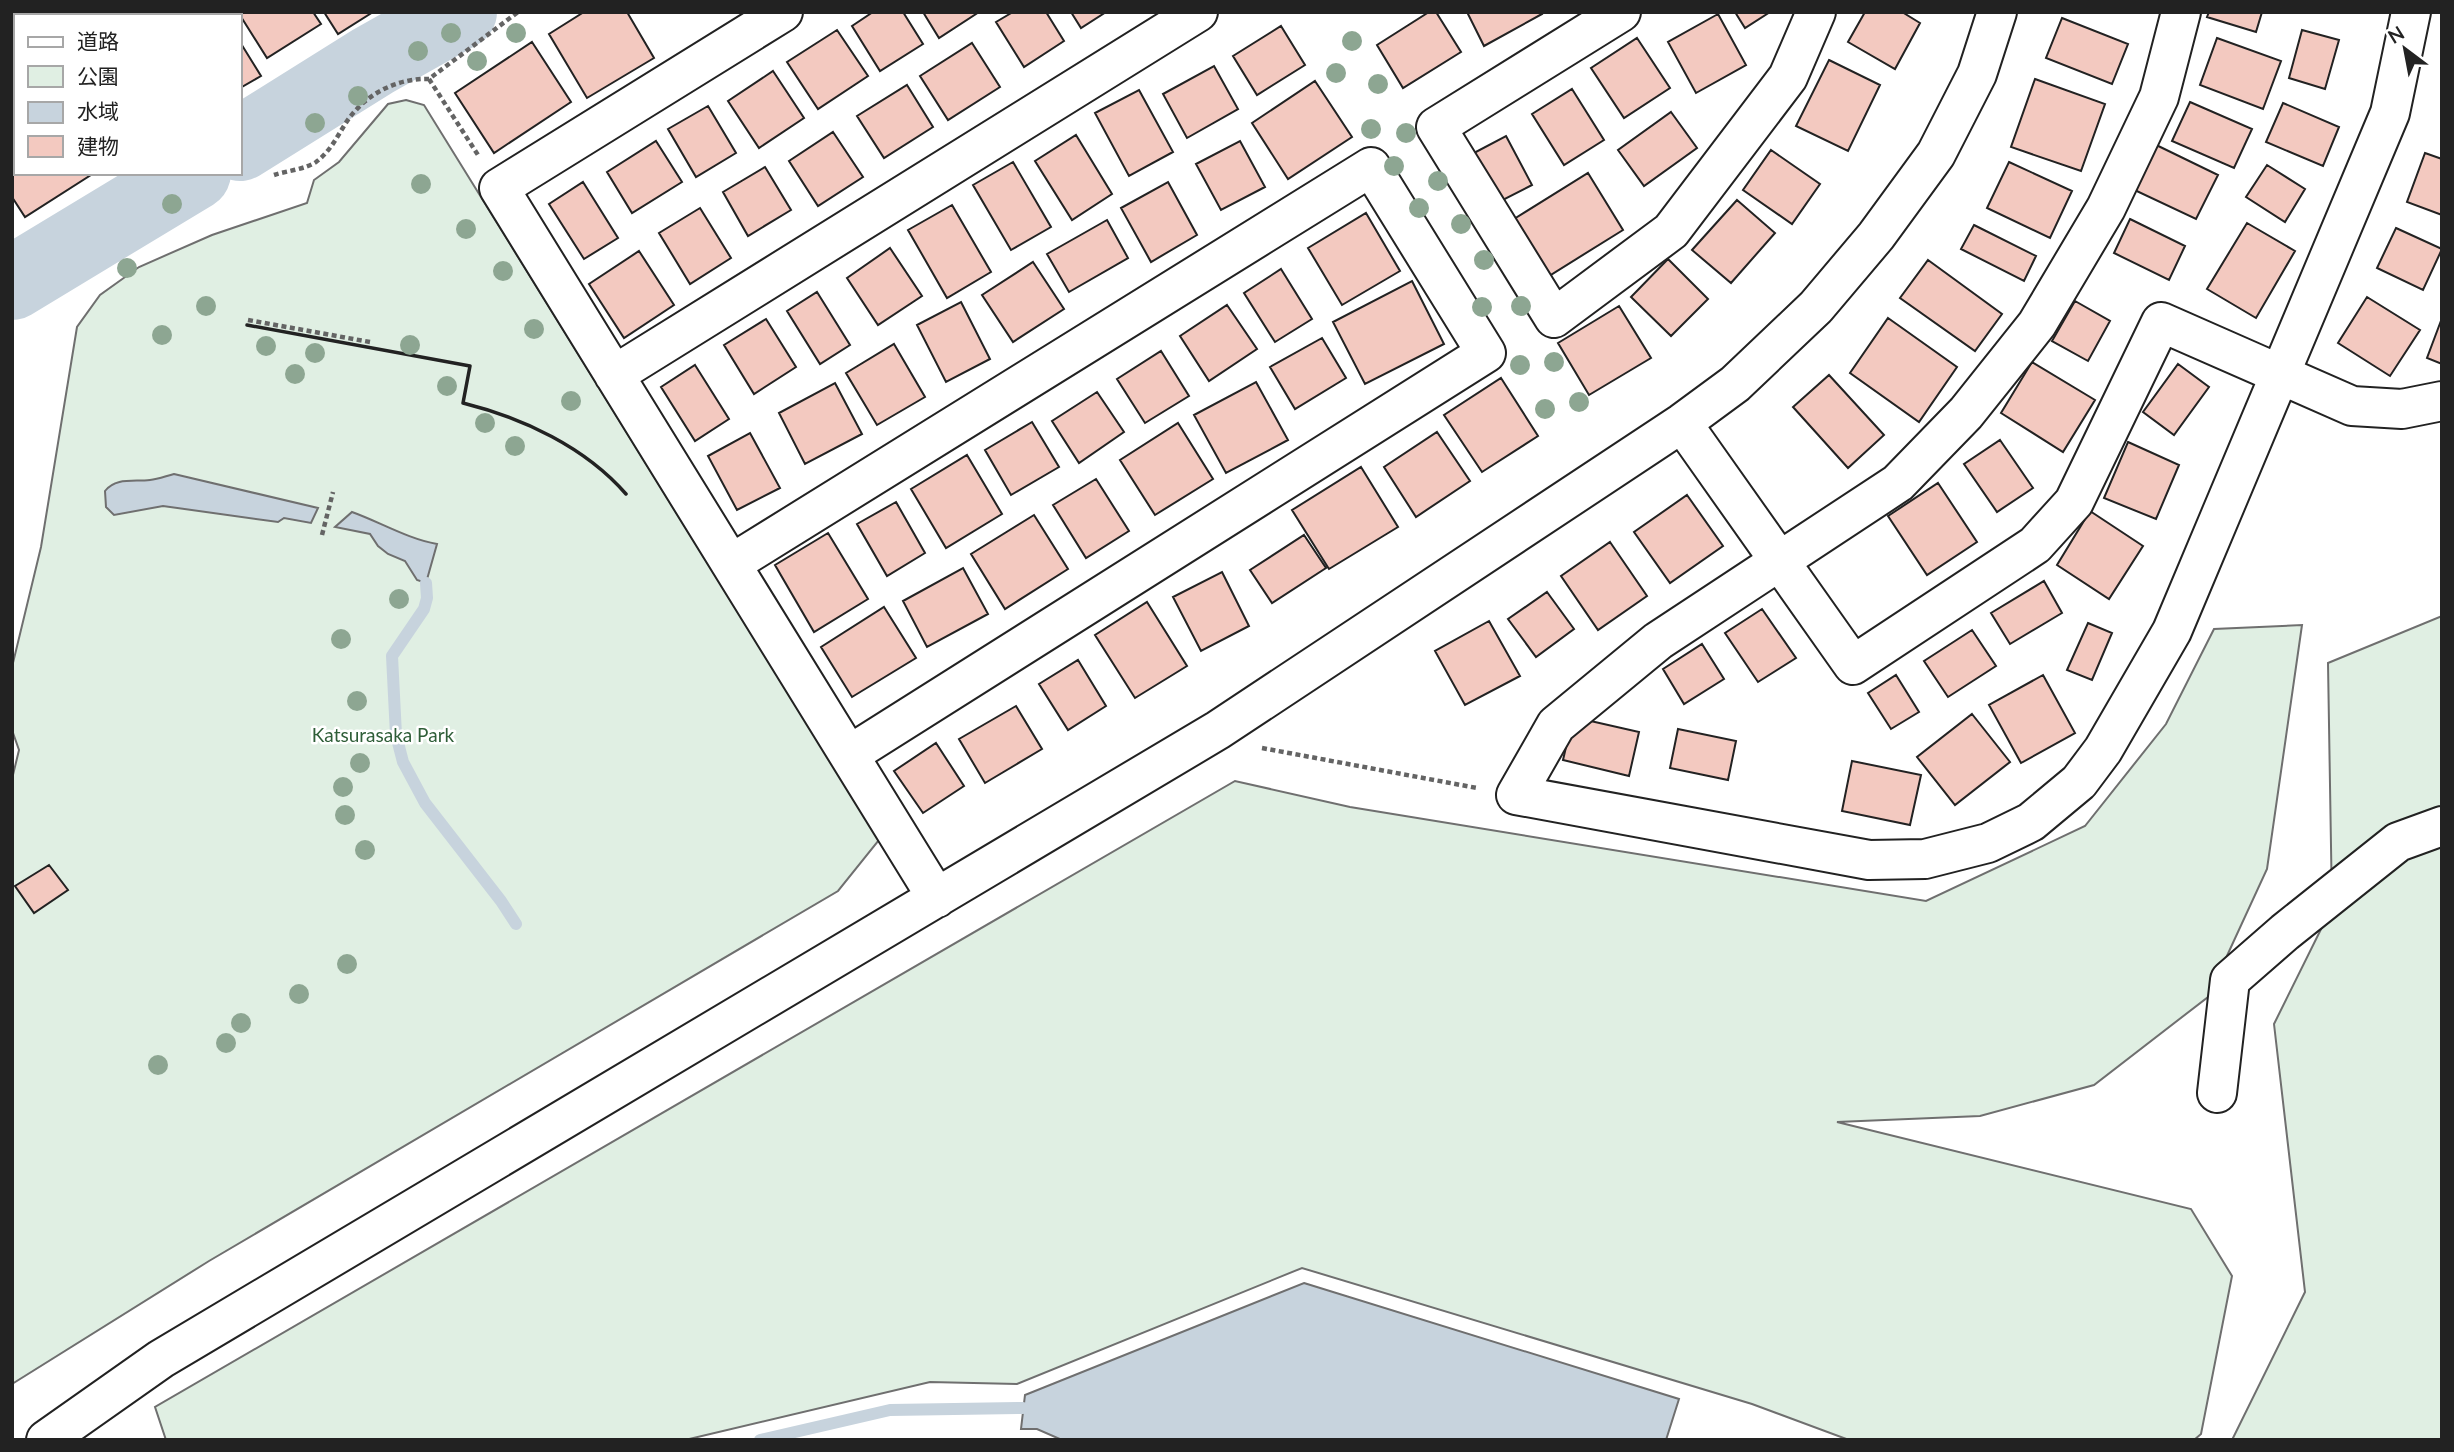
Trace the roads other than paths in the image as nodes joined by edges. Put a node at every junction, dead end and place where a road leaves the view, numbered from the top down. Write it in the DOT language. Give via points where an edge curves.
graph roads {
  1 [pos="783,12"];
  2 [pos="1198,12"];
  3 [pos="1621,12"];
  4 [pos="1816,12"];
  5 [pos="1997,12"];
  6 [pos="2181,12"];
  7 [pos="2411,12"];
  8 [pos="2278,373"];
  9 [pos="614,375"];
  10 [pos="2442,401"];
  11 [pos="1682,423"];
  12 [pos="1780,561"];
  13 [pos="731,564"];
  14 [pos="849,755"];
  15 [pos="2442,826"];
  16 [pos="937,898"];
  17 [pos="2217,1093"];
  18 [pos="46,1440"];
  1 -- 9 [label="street" via="499,188"];
  2 -- 9 [label="street"];
  3 -- 4 [label="street" via="1436,127 1554,318 1671,231 1788,77"];
  5 -- 11 [label="street" via="1977,74 1936,154 1876,236 1816,307 1735,384"];
  6 -- 12 [label="street" via="2159,97 2106,208 2037,324 1966,413 1898,483"];
  7 -- 8 [label="street" via="2390,113"];
  8 -- 10 [label="street" via="2352,406 2403,409"];
  8 -- 12 [label="street" via="2161,322 2074,502 2035,545 1853,665"];
  8 -- 12 [label="street" via="2172,631 2103,750 2079,782 2031,822 1988,843 1925,859 1869,860 1516,795 1556,725 1658,640"];
  9 -- 13 [label="street"];
  11 -- 12 [label="street"];
  11 -- 16 [label="street" via="1218,730"];
  13 -- 14 [label="street"];
  13 -- 14 [label="street" via="1371,167 1378,178 1486,353"];
  14 -- 16 [label="street"];
  15 -- 17 [label="street" via="2398,842 2230,980"];
  16 -- 18 [label="street" via="161,1359"];
}
